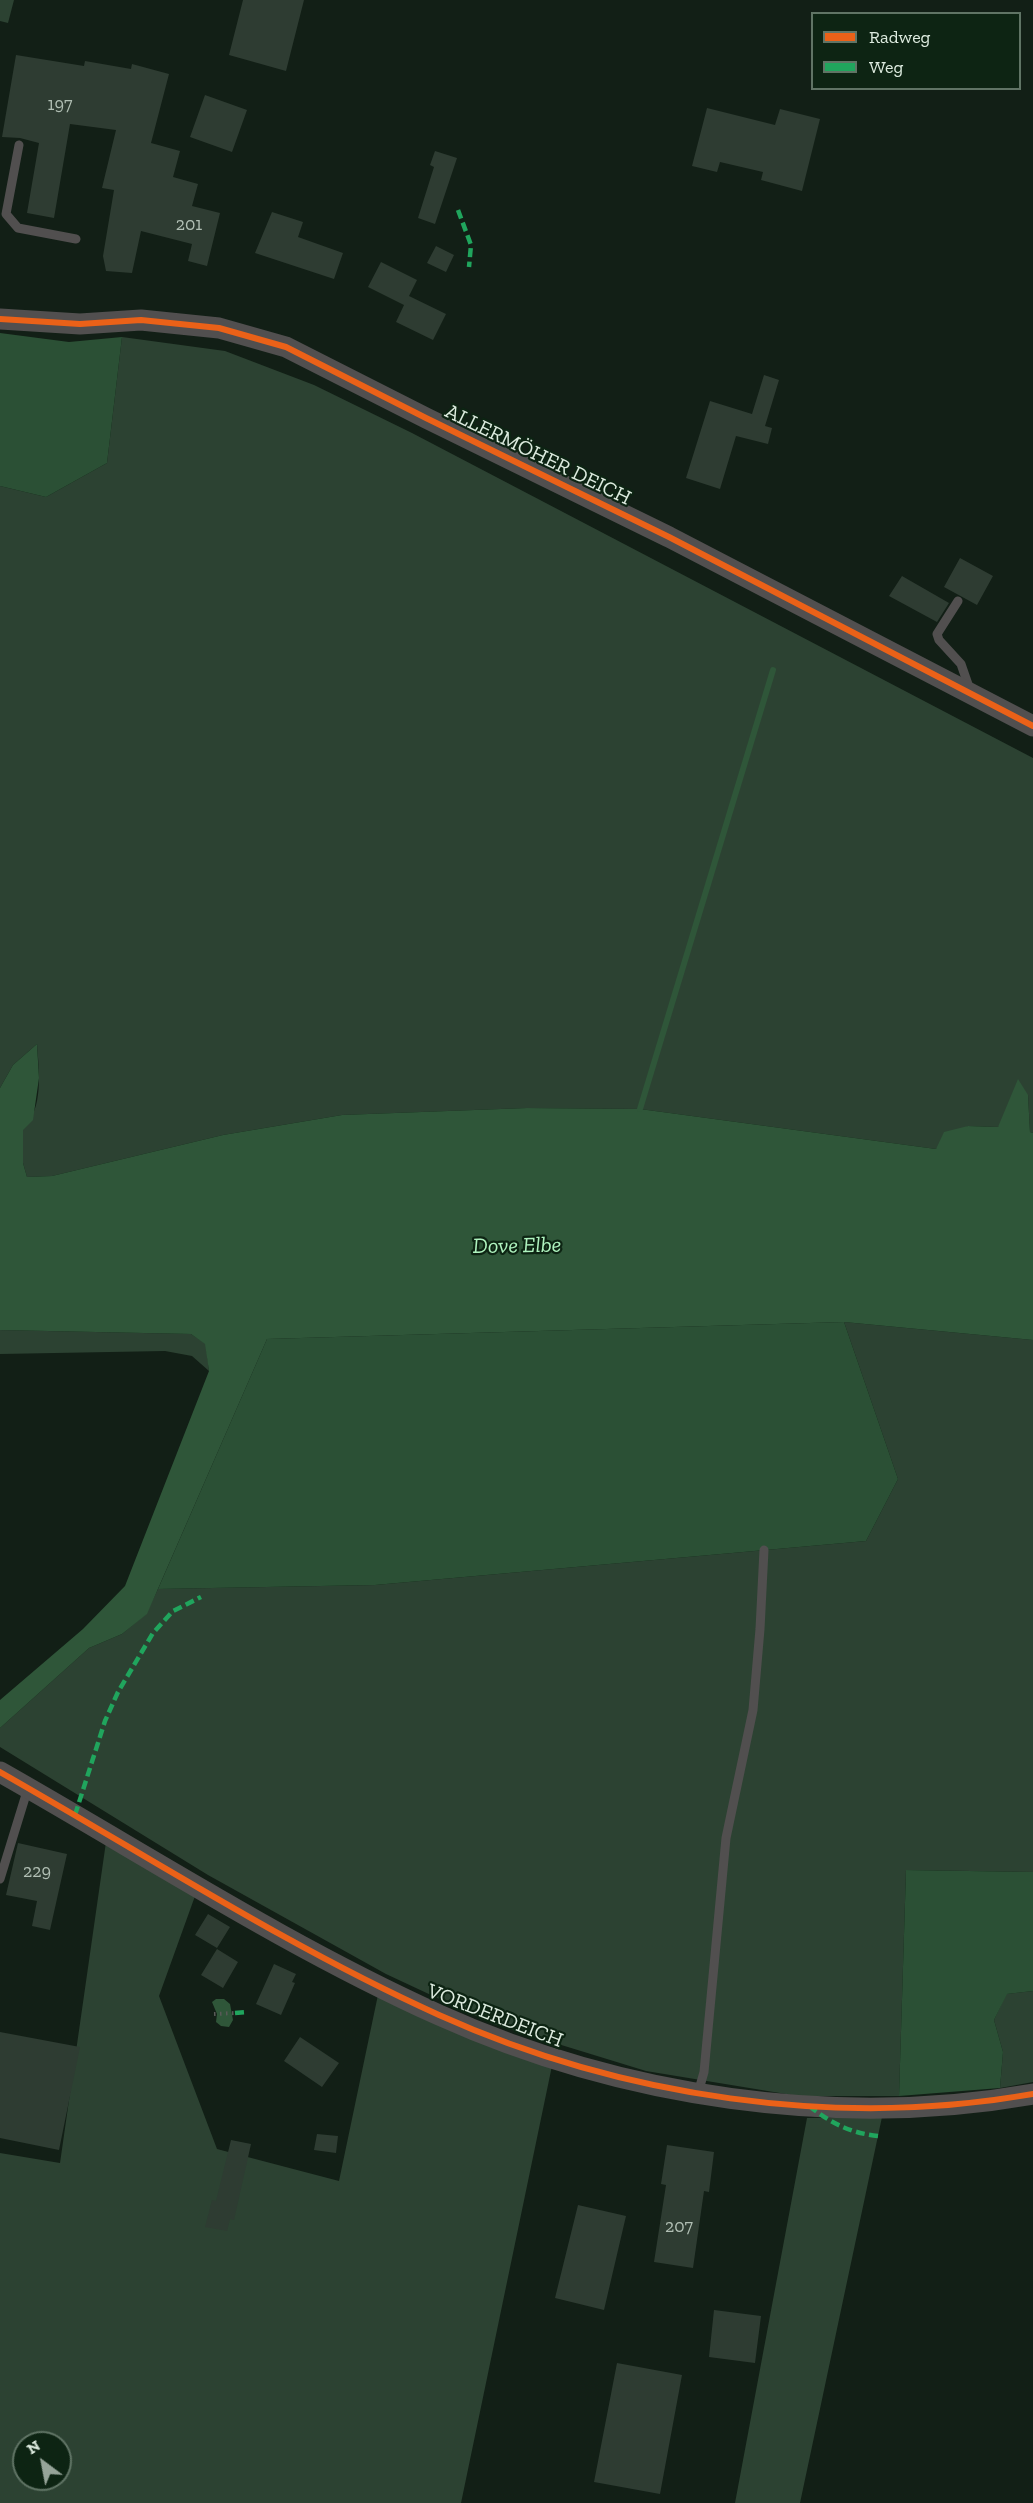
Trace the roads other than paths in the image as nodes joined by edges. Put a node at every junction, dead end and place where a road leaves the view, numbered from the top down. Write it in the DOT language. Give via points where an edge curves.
graph roads {
  1 [pos="19,145"];
  2 [pos="76,239"];
  3 [pos="0,319"];
  4 [pos="958,601"];
  5 [pos="972,695"];
  6 [pos="1033,726"];
  7 [pos="764,1550"];
  8 [pos="0,1772"];
  9 [pos="28,1788"];
  10 [pos="0,1880"];
  11 [pos="698,2093"];
  12 [pos="1033,2094"];
  1 -- 2 [label="lane" via="6,214 18,228"];
  3 -- 5 [label="street, ALLERMÖHER DEICH" via="80,324 152,321 219,328 286,347 669,537"];
  4 -- 5 [label="lane" via="938,634 961,664"];
  5 -- 6 [label="street, ALLERMÖHER DEICH"];
  7 -- 11 [label="lane" via="753,1710 726,1838 704,2072"];
  8 -- 9 [label="street, VORDERDEICH"];
  9 -- 10 [label="lane"];
  9 -- 11 [label="street, VORDERDEICH" via="221,1901 346,1970 439,2015 564,2061 642,2083"];
  11 -- 12 [label="street, VORDERDEICH" via="800,2105 885,2108"];
}
